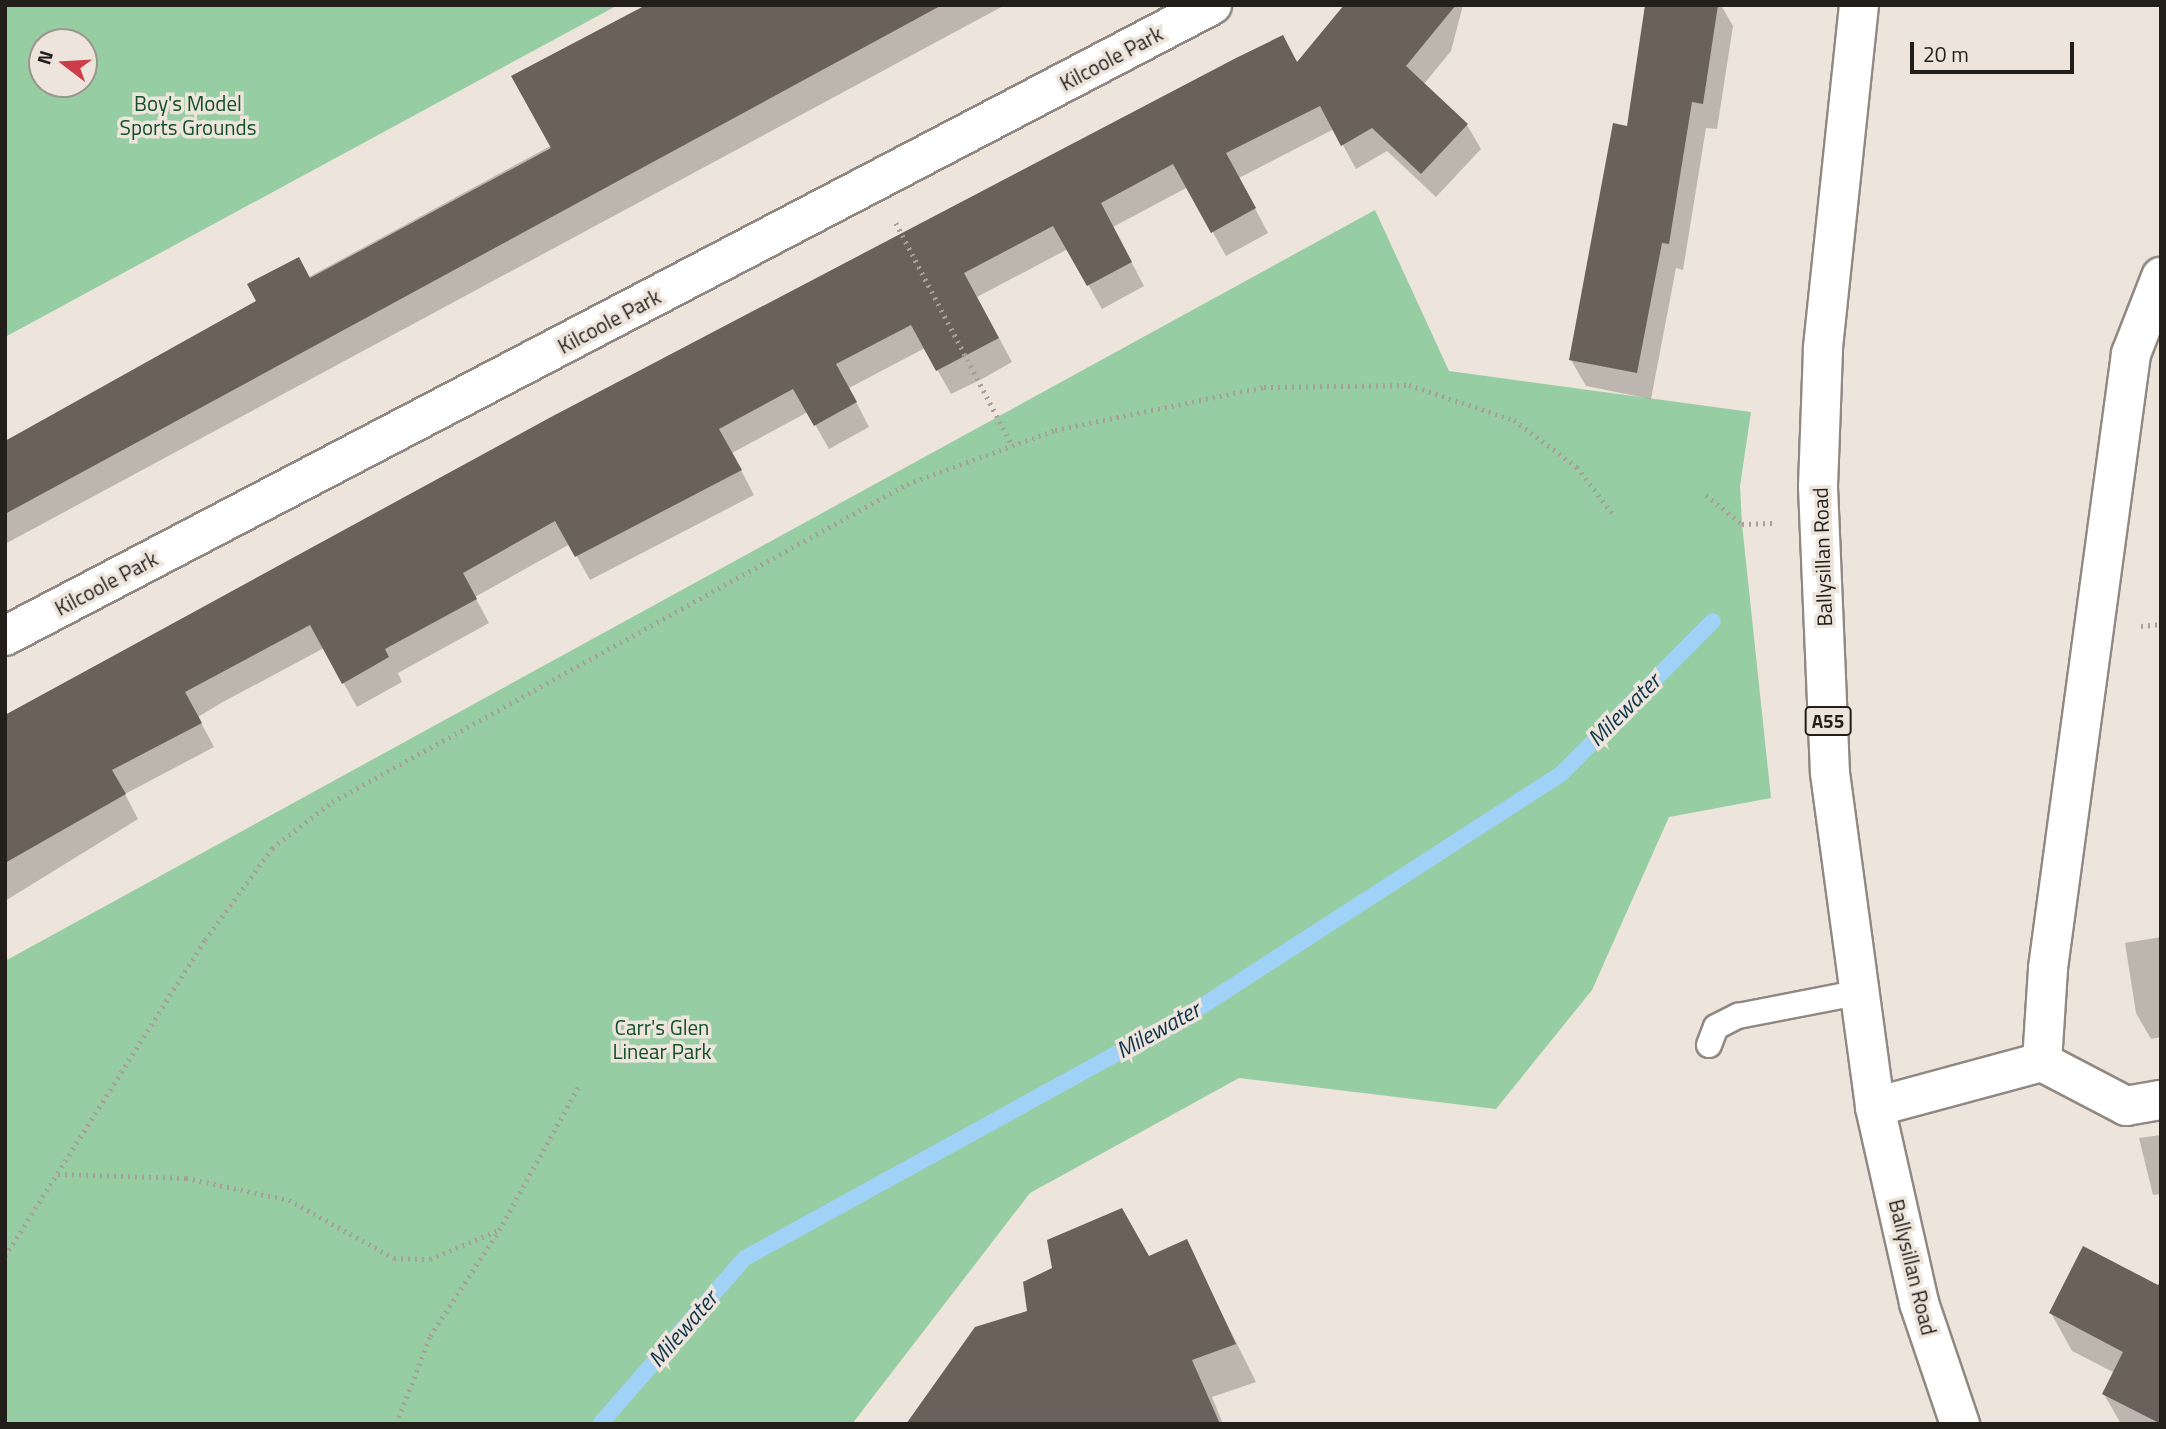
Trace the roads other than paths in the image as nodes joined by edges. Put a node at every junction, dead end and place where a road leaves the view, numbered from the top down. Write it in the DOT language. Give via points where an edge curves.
graph roads {
  1 [pos="1212,5"];
  2 [pos="1859,5"];
  3 [pos="2161,277"];
  4 [pos="5,636"];
  5 [pos="1856,993"];
  6 [pos="1709,1045"];
  7 [pos="2042,1062"];
  8 [pos="2161,1100"];
  9 [pos="1875,1107"];
  10 [pos="1960,1424"];
  1 -- 4 [label="main road, Kilcoole Park"];
  2 -- 5 [label="main road, Ballysillan Road / A55" via="1823,350 1820,523 1830,773"];
  3 -- 7 [label="main road" via="2131,354 2050,955"];
  5 -- 6 [label="lane" via="1738,1016 1716,1027"];
  5 -- 9 [label="main road, Ballysillan Road / A55"];
  7 -- 8 [label="main road" via="2126,1106"];
  7 -- 9 [label="main road"];
  9 -- 10 [label="main road, Ballysillan Road / A55" via="1919,1303"];
}
